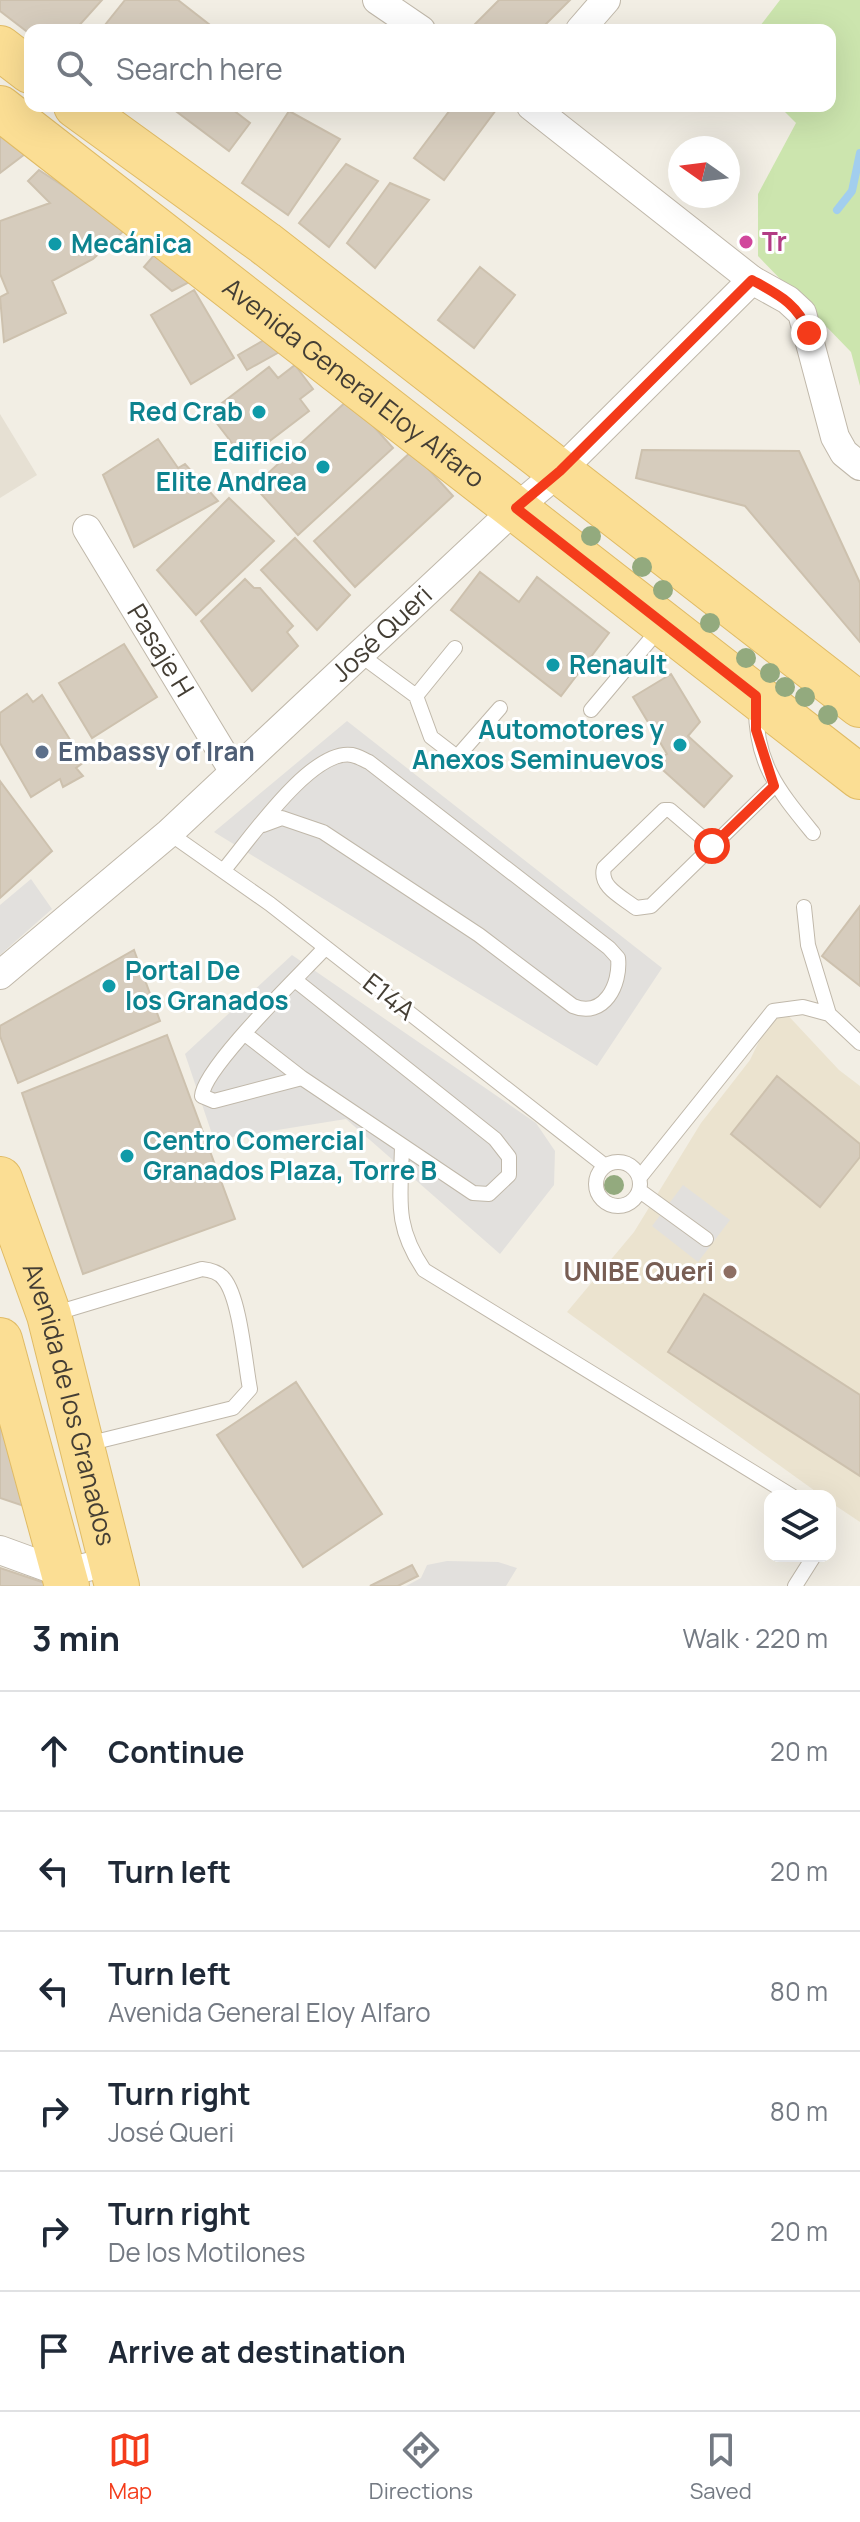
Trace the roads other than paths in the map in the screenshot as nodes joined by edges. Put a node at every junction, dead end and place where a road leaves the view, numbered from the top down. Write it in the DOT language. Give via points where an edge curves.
graph roads {
  1 [pos="377,0"];
  2 [pos="606,0"];
  3 [pos="412,24"];
  4 [pos="585,24"];
  5 [pos="0,48"];
  6 [pos="24,66"];
  7 [pos="0,108"];
  8 [pos="84,112"];
  9 [pos="539,112"];
  10 [pos="265,243"];
  11 [pos="752,280"];
  12 [pos="234,288"];
  13 [pos="860,466"];
  14 [pos="560,471"];
  15 [pos="516,508"];
  16 [pos="87,529"];
  17 [pos="663,624"];
  18 [pos="455,648"];
  19 [pos="359,654"];
  20 [pos="416,696"];
  21 [pos="756,696"];
  22 [pos="858,702"];
  23 [pos="500,708"];
  24 [pos="591,710"];
  25 [pos="234,772"];
  26 [pos="860,777"];
  27 [pos="774,786"];
  28 [pos="263,825"];
  29 [pos="169,833"];
  30 [pos="813,833"];
  31 [pos="712,846"];
  32 [pos="223,871"];
  33 [pos="804,907"];
  34 [pos="325,948"];
  35 [pos="0,975"];
  36 [pos="295,980"];
  37 [pos="829,1014"];
  38 [pos="245,1034"];
  39 [pos="860,1043"];
  40 [pos="302,1078"];
  41 [pos="402,1146"];
  42 [pos="604,1165"];
  43 [pos="0,1179"];
  44 [pos="640,1184"];
  45 [pos="706,1239"];
  46 [pos="49,1315"];
  47 [pos="1,1348"];
  48 [pos="82,1445"];
  49 [pos="782,1490"];
  50 [pos="0,1550"];
  51 [pos="810,1562"];
  52 [pos="115,1573"];
  53 [pos="65,1580"];
  54 [pos="795,1586"];
  1 -- 3 [label="street"];
  2 -- 4 [label="street"];
  5 -- 6 [label="main road"];
  7 -- 12 [label="main road, Avenida General Eloy Alfaro"];
  8 -- 10 [label="main road, Avenida General Eloy Alfaro"];
  9 -- 11 [label="street"];
  10 -- 12 [label="main road" via="270,270 266,281 246,290"];
  10 -- 14 [label="main road, Avenida General Eloy Alfaro"];
  11 -- 13 [label="street" via="802,313 835,437"];
  11 -- 14 [label="street, José Queri"];
  12 -- 15 [label="main road, Avenida General Eloy Alfaro"];
  14 -- 15 [label="street, José Queri"];
  14 -- 22 [label="main road, Avenida General Eloy Alfaro"];
  15 -- 17 [label="main road, Avenida General Eloy Alfaro"];
  15 -- 19 [label="street, José Queri"];
  16 -- 25 [label="street, Pasaje H"];
  17 -- 21 [label="main road, Avenida General Eloy Alfaro"];
  17 -- 24 [label="lane"];
  18 -- 20 [label="lane"];
  19 -- 20 [label="lane"];
  19 -- 25 [label="street, José Queri"];
  20 -- 23 [label="lane" via="431,737 457,757"];
  21 -- 26 [label="main road, Avenida General Eloy Alfaro"];
  21 -- 27 [label="lane" via="756,730"];
  25 -- 29 [label="street, José Queri"];
  27 -- 30 [label="lane"];
  27 -- 31 [label="lane"];
  28 -- 28 [label="lane" via="282,818 323,832 479,935 573,1006 597,1007 617,984 618,958 609,948 369,762 352,755 332,757 309,771"];
  28 -- 32 [label="lane"];
  29 -- 32 [label="lane, E14A"];
  29 -- 35 [label="street, José Queri"];
  31 -- 31 [label="lane" via="644,909 604,883 604,868 664,810"];
  32 -- 34 [label="lane, E14A"];
  33 -- 37 [label="lane" via="808,945"];
  34 -- 36 [label="lane"];
  34 -- 42 [label="lane, E14A"];
  36 -- 38 [label="lane"];
  36 -- 41 [label="lane" via="495,1139 509,1157 509,1175 489,1194 473,1193"];
  37 -- 39 [label="lane"];
  37 -- 44 [label="lane" via="803,1007 773,1011"];
  38 -- 40 [label="lane"];
  38 -- 40 [label="lane" via="210,1073 203,1087 207,1100"];
  40 -- 41 [label="lane"];
  41 -- 49 [label="lane" via="401,1219 406,1244 424,1270"];
  42 -- 44 [label="lane" via="631,1165"];
  42 -- 44 [label="lane" via="596,1177 596,1191 604,1203 631,1203"];
  43 -- 46 [label="main road, Avenida de los Granados"];
  44 -- 45 [label="lane"];
  46 -- 48 [label="main road, Avenida de los Granados"];
  46 -- 48 [label="lane" via="202,1269 225,1280 232,1298 250,1389 244,1400 233,1408"];
  47 -- 53 [label="main road, Avenida de los Granados"];
  48 -- 52 [label="main road, Avenida de los Granados"];
  50 -- 53 [label="street"];
  51 -- 54 [label="lane"];
  52 -- 53 [label="street"];
}
